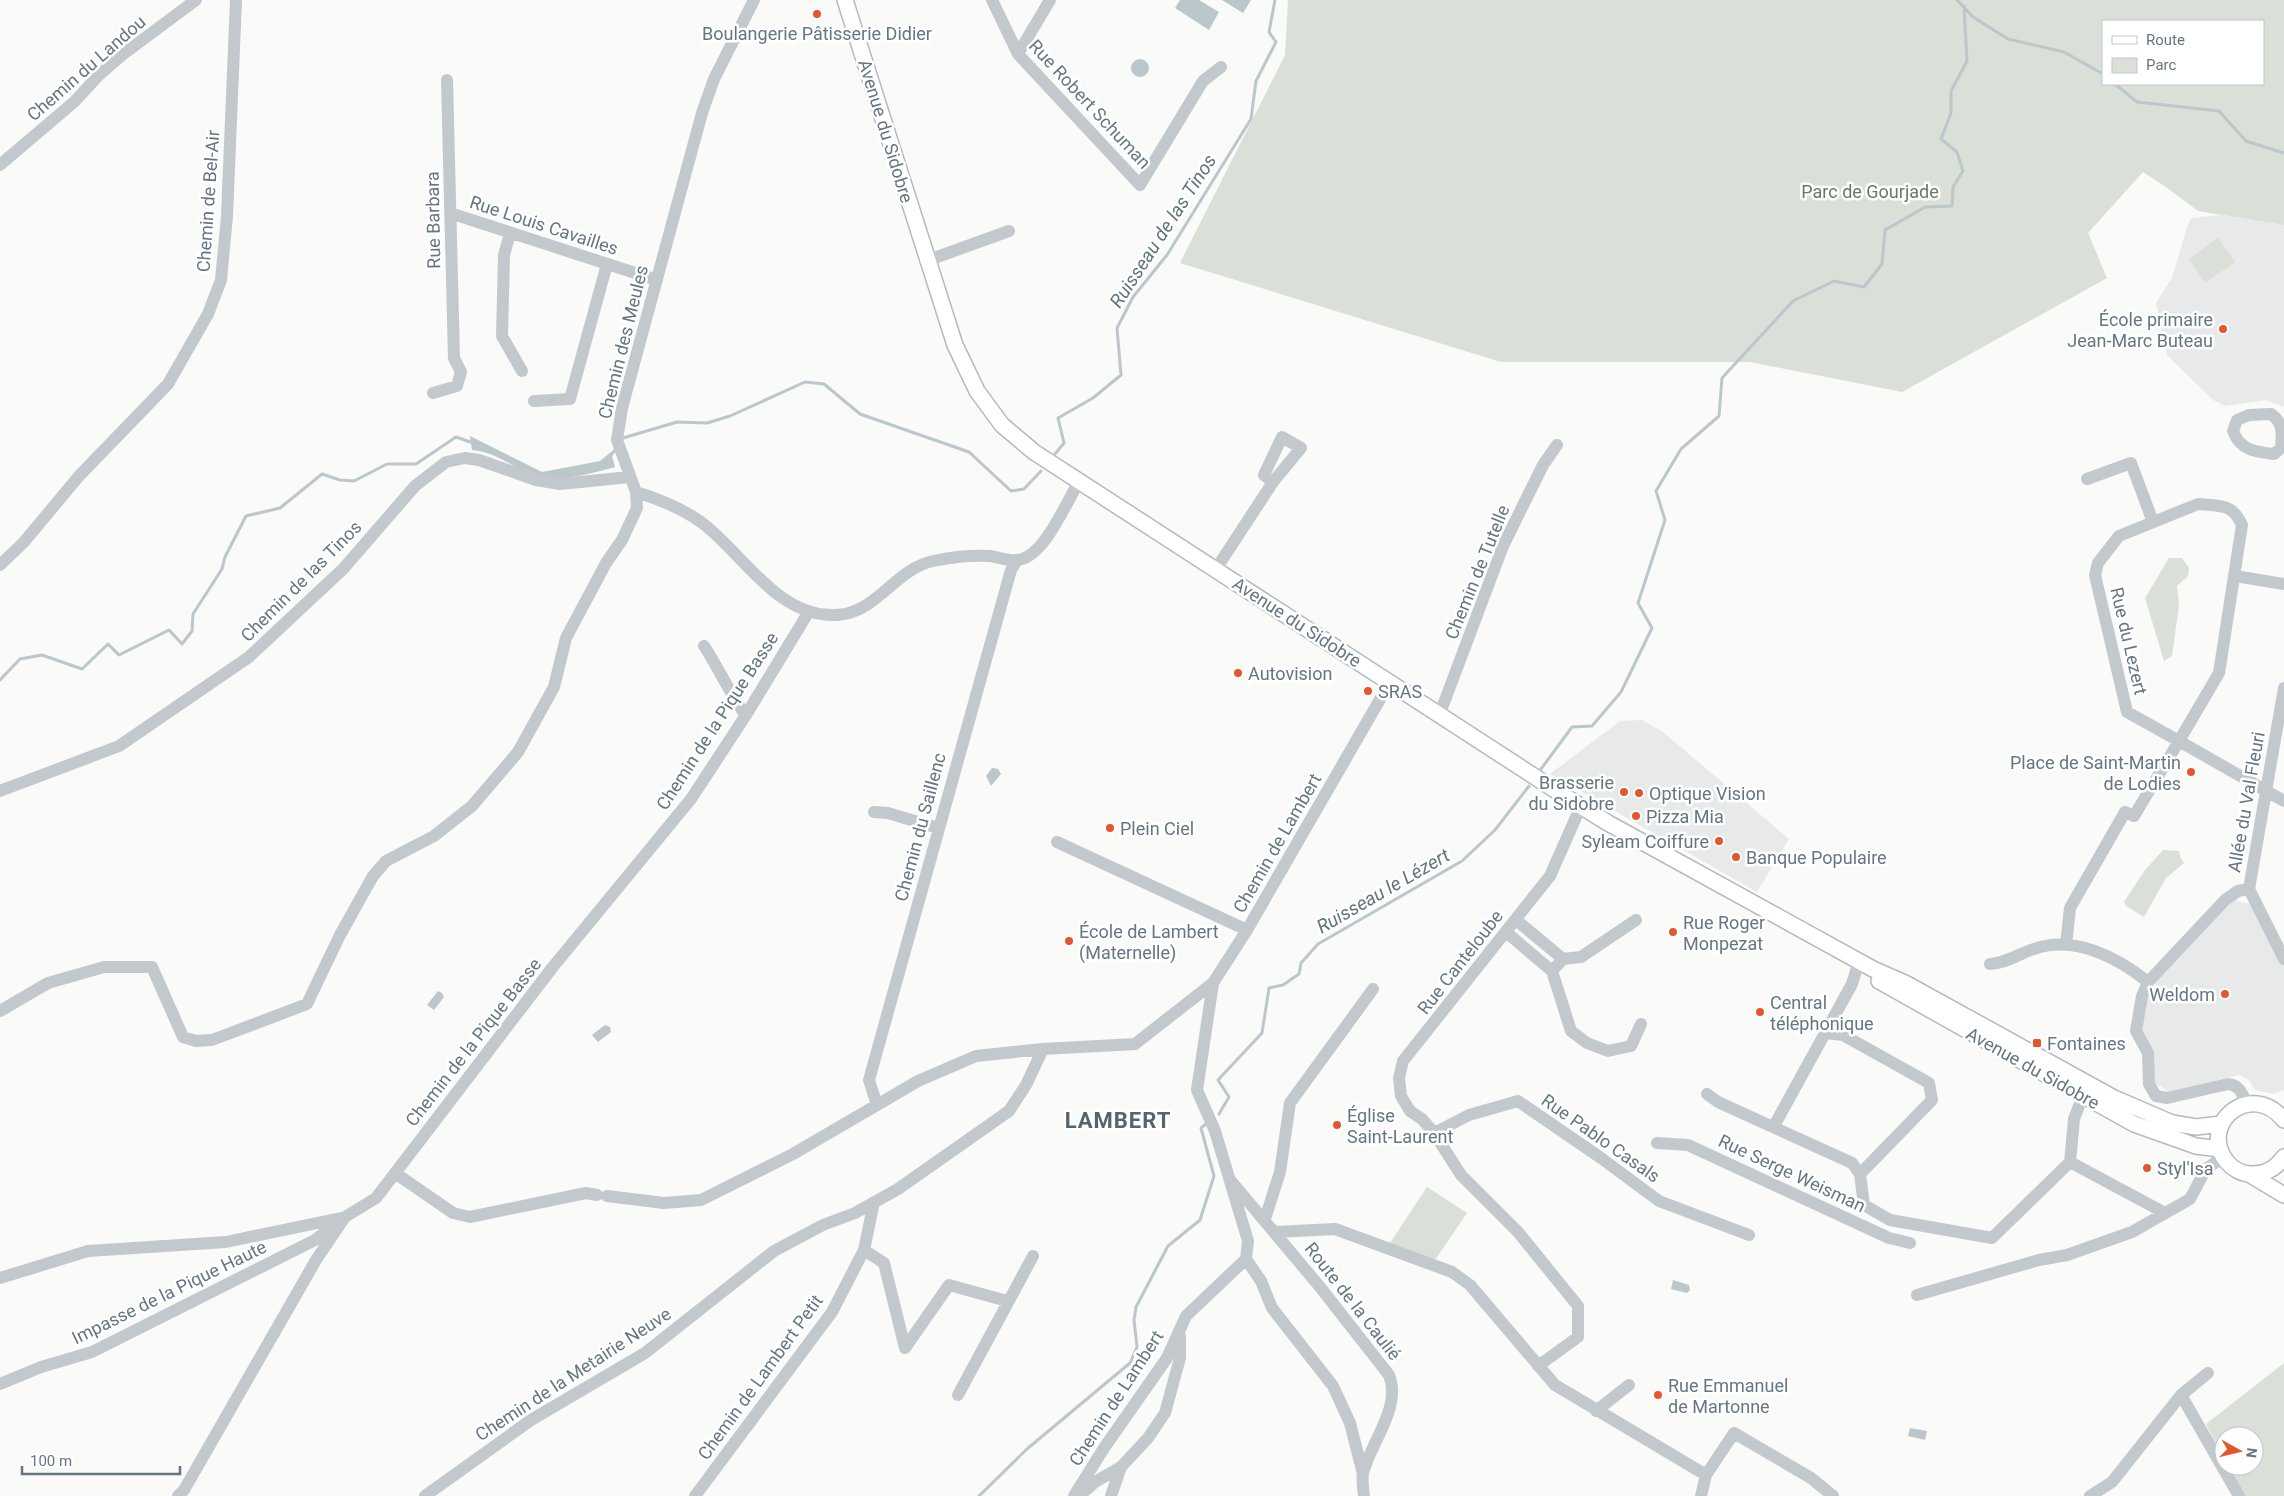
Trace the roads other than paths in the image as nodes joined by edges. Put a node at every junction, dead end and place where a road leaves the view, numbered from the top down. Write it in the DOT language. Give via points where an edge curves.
graph roads {
  1 [pos="196,0"];
  2 [pos="236,0"];
  3 [pos="754,0"];
  4 [pos="845,0"];
  5 [pos="992,0"];
  6 [pos="1050,0"];
  7 [pos="1018,54"];
  8 [pos="1221,67"];
  9 [pos="447,80"];
  10 [pos="0,165"];
  11 [pos="450,213"];
  12 [pos="1009,231"];
  13 [pos="510,233"];
  14 [pos="926,261"];
  15 [pos="608,264"];
  16 [pos="657,280"];
  17 [pos="522,371"];
  18 [pos="433,393"];
  19 [pos="534,401"];
  20 [pos="1557,445"];
  21 [pos="630,477"];
  22 [pos="2087,479"];
  23 [pos="1080,480"];
  24 [pos="1273,482"];
  25 [pos="636,492"];
  26 [pos="2154,522"];
  27 [pos="1017,560"];
  28 [pos="0,565"];
  29 [pos="1216,570"];
  30 [pos="2235,576"];
  31 [pos="2284,584"];
  32 [pos="808,613"];
  33 [pos="704,646"];
  34 [pos="1390,682"];
  35 [pos="2284,688"];
  36 [pos="746,715"];
  37 [pos="1439,716"];
  38 [pos="2179,744"];
  39 [pos="0,790"];
  40 [pos="2266,791"];
  41 [pos="2284,802"];
  42 [pos="1581,806"];
  43 [pos="874,812"];
  44 [pos="938,828"];
  45 [pos="1057,842"];
  46 [pos="2249,889"];
  47 [pos="1516,920"];
  48 [pos="1636,920"];
  49 [pos="1246,930"];
  50 [pos="1506,932"];
  51 [pos="2066,945"];
  52 [pos="1563,959"];
  53 [pos="2284,959"];
  54 [pos="1859,961"];
  55 [pos="1990,964"];
  56 [pos="1552,971"];
  57 [pos="2148,982"];
  58 [pos="1213,983"];
  59 [pos="1373,989"];
  60 [pos="0,1012"];
  61 [pos="1641,1024"];
  62 [pos="1825,1033"];
  63 [pos="1043,1049"];
  64 [pos="2085,1091"];
  65 [pos="1707,1094"];
  66 [pos="2247,1104"];
  67 [pos="877,1105"];
  68 [pos="2277,1105"];
  69 [pos="2284,1120"];
  70 [pos="2221,1124"];
  71 [pos="1774,1126"];
  72 [pos="1434,1133"];
  73 [pos="1657,1143"];
  74 [pos="2222,1153"];
  75 [pos="2283,1159"];
  76 [pos="2070,1162"];
  77 [pos="395,1173"];
  78 [pos="1860,1174"];
  79 [pos="2249,1174"];
  80 [pos="1227,1175"];
  81 [pos="2284,1175"];
  82 [pos="2284,1195"];
  83 [pos="874,1202"];
  84 [pos="1864,1205"];
  85 [pos="2165,1212"];
  86 [pos="345,1217"];
  87 [pos="1848,1218"];
  88 [pos="1265,1219"];
  89 [pos="1276,1232"];
  90 [pos="1749,1235"];
  91 [pos="1910,1244"];
  92 [pos="864,1250"];
  93 [pos="1033,1256"];
  94 [pos="1246,1259"];
  95 [pos="0,1278"];
  96 [pos="1917,1295"];
  97 [pos="1007,1302"];
  98 [pos="1180,1330"];
  99 [pos="1538,1366"];
  100 [pos="2208,1373"];
  101 [pos="0,1384"];
  102 [pos="1629,1385"];
  103 [pos="958,1395"];
  104 [pos="2182,1395"];
  105 [pos="1596,1411"];
  106 [pos="1122,1467"];
  107 [pos="1363,1474"];
  108 [pos="1706,1475"];
  109 [pos="178,1496"];
  110 [pos="425,1496"];
  111 [pos="695,1496"];
  112 [pos="1074,1496"];
  113 [pos="1079,1496"];
  114 [pos="1111,1496"];
  115 [pos="1364,1496"];
  116 [pos="1701,1496"];
  117 [pos="1833,1496"];
  118 [pos="2090,1496"];
  119 [pos="2239,1496"];
  1 -- 10 [label="street, Chemin du Landou" via="122,55 74,102"];
  2 -- 28 [label="street, Chemin de Bel-Air" via="227,216 221,280 208,314 168,384 79,476 24,542"];
  3 -- 16 [label="street, Chemin des Meules" via="710,87"];
  4 -- 14 [label="main road, Avenue du Sidobre"];
  5 -- 7 [label="street, Rue Robert Schuman"];
  6 -- 7 [label="street"];
  7 -- 8 [label="street, Rue Robert Schuman" via="1140,184 1203,81"];
  9 -- 11 [label="street, Rue Barbara"];
  11 -- 13 [label="street, Rue Louis Cavailles"];
  11 -- 18 [label="street, Rue Barbara" via="454,358 460,372 457,386"];
  12 -- 14 [label="street"];
  13 -- 15 [label="street, Rue Louis Cavailles"];
  13 -- 17 [label="street" via="504,255 502,336"];
  14 -- 23 [label="main road, Avenue du Sidobre" via="955,345 977,391 1002,425 1034,452"];
  15 -- 16 [label="street, Rue Louis Cavailles"];
  15 -- 19 [label="street" via="570,399"];
  16 -- 21 [label="street, Chemin des Meules" via="622,408 617,440"];
  20 -- 37 [label="street, Chemin de Tutelle" via="1503,546"];
  21 -- 25 [label="street, Chemin des Meules"];
  21 -- 39 [label="street, Chemin de las Tinos" via="560,484 536,480 479,460 465,458 446,462 415,486 343,569 249,658 119,746"];
  22 -- 26 [label="street" via="2131,463"];
  23 -- 27 [label="street" via="1042,545"];
  23 -- 29 [label="main road, Avenue du Sidobre"];
  24 -- 29 [label="street"];
  25 -- 32 [label="street" via="664,501 700,522 779,597"];
  25 -- 60 [label="street" via="637,508 566,638 554,687 518,752 472,806 434,836 386,861 373,876 340,935 308,1004 212,1040 196,1041 183,1036 152,967 104,967 48,984"];
  26 -- 30 [label="street, Rue du Lezert" via="2198,504 2226,506 2237,513 2242,525"];
  26 -- 38 [label="street, Rue du Lezert" via="2118,536 2098,563 2095,575 2127,712"];
  27 -- 32 [label="street" via="963,556 931,561 905,573 869,605 838,615"];
  27 -- 44 [label="street, Chemin du Saillenc" via="1011,570"];
  29 -- 34 [label="main road, Avenue du Sidobre"];
  30 -- 31 [label="street"];
  30 -- 38 [label="street, Rue du Lezert" via="2219,672"];
  32 -- 36 [label="street, Chemin de la Pique Basse"];
  33 -- 36 [label="street"];
  34 -- 37 [label="main road, Avenue du Sidobre"];
  34 -- 49 [label="street, Chemin de Lambert"];
  35 -- 40 [label="street, Allée du Val Fleuri"];
  36 -- 77 [label="street, Chemin de la Pique Basse" via="691,799 552,968"];
  37 -- 42 [label="main road, Avenue du Sidobre"];
  38 -- 40 [label="street"];
  38 -- 51 [label="street" via="2134,816 2125,812 2070,908"];
  40 -- 41 [label="street"];
  40 -- 46 [label="street, Allée du Val Fleuri"];
  42 -- 47 [label="street, Rue Canteloube" via="1550,876"];
  42 -- 54 [label="main road, Avenue du Sidobre"];
  43 -- 44 [label="street"];
  44 -- 67 [label="street, Chemin du Saillenc" via="869,1080"];
  45 -- 49 [label="street"];
  46 -- 53 [label="street"];
  46 -- 57 [label="street, Allée du Val Fleuri" via="2238,891 2225,900"];
  47 -- 50 [label="street, Rue Canteloube"];
  47 -- 52 [label="street"];
  48 -- 52 [label="street" via="1580,957"];
  49 -- 58 [label="street, Chemin de Lambert"];
  50 -- 56 [label="street"];
  50 -- 72 [label="street, Rue Canteloube" via="1403,1060 1399,1078 1401,1096 1410,1111"];
  51 -- 55 [label="street" via="2035,948 2004,963"];
  51 -- 57 [label="street" via="2098,951 2132,969"];
  52 -- 56 [label="street"];
  54 -- 62 [label="street" via="1852,984"];
  54 -- 64 [label="main road, Avenue du Sidobre" via="1913,988"];
  56 -- 61 [label="street" via="1571,1031 1588,1043 1608,1052 1631,1046"];
  57 -- 66 [label="street, Allée du Val Fleuri" via="2142,996 2136,1032 2148,1053 2149,1084 2156,1096 2167,1098 2228,1084 2240,1090"];
  58 -- 63 [label="street" via="1136,1044"];
  58 -- 80 [label="street, Chemin de Lambert" via="1197,1090 1215,1131"];
  59 -- 88 [label="street" via="1290,1103 1280,1172"];
  62 -- 71 [label="street"];
  62 -- 78 [label="street" via="1843,1035 1929,1083 1932,1100"];
  63 -- 67 [label="street" via="976,1056 918,1081"];
  63 -- 83 [label="street, Chemin de la Metairie Neuve" via="1009,1111 898,1189"];
  64 -- 70 [label="main road, Avenue du Sidobre" via="2172,1123 2196,1126"];
  64 -- 74 [label="main road, Avenue du Sidobre" via="2134,1124"];
  64 -- 76 [label="street" via="2074,1119"];
  65 -- 71 [label="street"];
  66 -- 68 [label="main road"];
  66 -- 70 [label="main road" via="2236,1108"];
  67 -- 77 [label="street" via="793,1154 701,1200 664,1203 586,1193 470,1217 453,1213"];
  68 -- 69 [label="main road"];
  70 -- 74 [label="main road" via="2218,1141"];
  71 -- 78 [label="street" via="1852,1163"];
  72 -- 90 [label="street, Rue Pablo Casals" via="1469,1115 1518,1101 1658,1201"];
  72 -- 99 [label="street, Rue Canteloube" via="1461,1175 1518,1232 1578,1306 1578,1337"];
  73 -- 87 [label="street, Rue Serge Weisman" via="1688,1145"];
  74 -- 79 [label="main road" via="2230,1165"];
  74 -- 85 [label="street" via="2206,1169 2190,1199"];
  75 -- 79 [label="main road" via="2268,1172"];
  75 -- 81 [label="main road"];
  76 -- 84 [label="street" via="1992,1238 1890,1220"];
  76 -- 85 [label="street"];
  77 -- 86 [label="street, Chemin de la Pique Basse" via="376,1198"];
  78 -- 84 [label="street"];
  79 -- 82 [label="main road"];
  80 -- 88 [label="street, Route de la Caulié"];
  80 -- 94 [label="street, Chemin de Lambert" via="1248,1241"];
  83 -- 92 [label="street, Chemin de Lambert Petit"];
  83 -- 110 [label="street, Chemin de la Metairie Neuve" via="774,1251 645,1353 531,1420"];
  84 -- 87 [label="street"];
  85 -- 96 [label="street" via="2132,1232 2068,1255 2039,1260"];
  86 -- 95 [label="street" via="226,1242 88,1252"];
  86 -- 101 [label="street, Impasse de la Pique Haute" via="315,1240 92,1352"];
  86 -- 109 [label="street, Chemin de la Pique Basse" via="316,1260 214,1442"];
  87 -- 91 [label="street, Rue Serge Weisman" via="1889,1238"];
  88 -- 89 [label="street, Route de la Caulié"];
  89 -- 99 [label="street" via="1335,1229 1452,1272 1470,1285"];
  89 -- 107 [label="street, Route de la Caulié" via="1389,1375 1394,1387"];
  92 -- 97 [label="street" via="884,1264 905,1348 949,1285"];
  92 -- 111 [label="street, Chemin de Lambert Petit" via="832,1312"];
  93 -- 97 [label="street"];
  94 -- 98 [label="street, Chemin de Lambert" via="1186,1316"];
  94 -- 107 [label="street" via="1261,1281 1272,1308 1333,1386 1350,1423"];
  97 -- 103 [label="street"];
  98 -- 106 [label="street" via="1180,1358 1165,1413"];
  98 -- 112 [label="street, Chemin de Lambert" via="1167,1358"];
  99 -- 105 [label="street" via="1555,1385"];
  100 -- 104 [label="street"];
  102 -- 105 [label="street"];
  104 -- 118 [label="street" via="2112,1482"];
  104 -- 119 [label="street"];
  105 -- 108 [label="street"];
  106 -- 113 [label="street" via="1095,1482"];
  106 -- 114 [label="street"];
  107 -- 115 [label="street, Route de la Caulié"];
  108 -- 116 [label="street"];
  108 -- 117 [label="street" via="1734,1433 1811,1478"];
}
